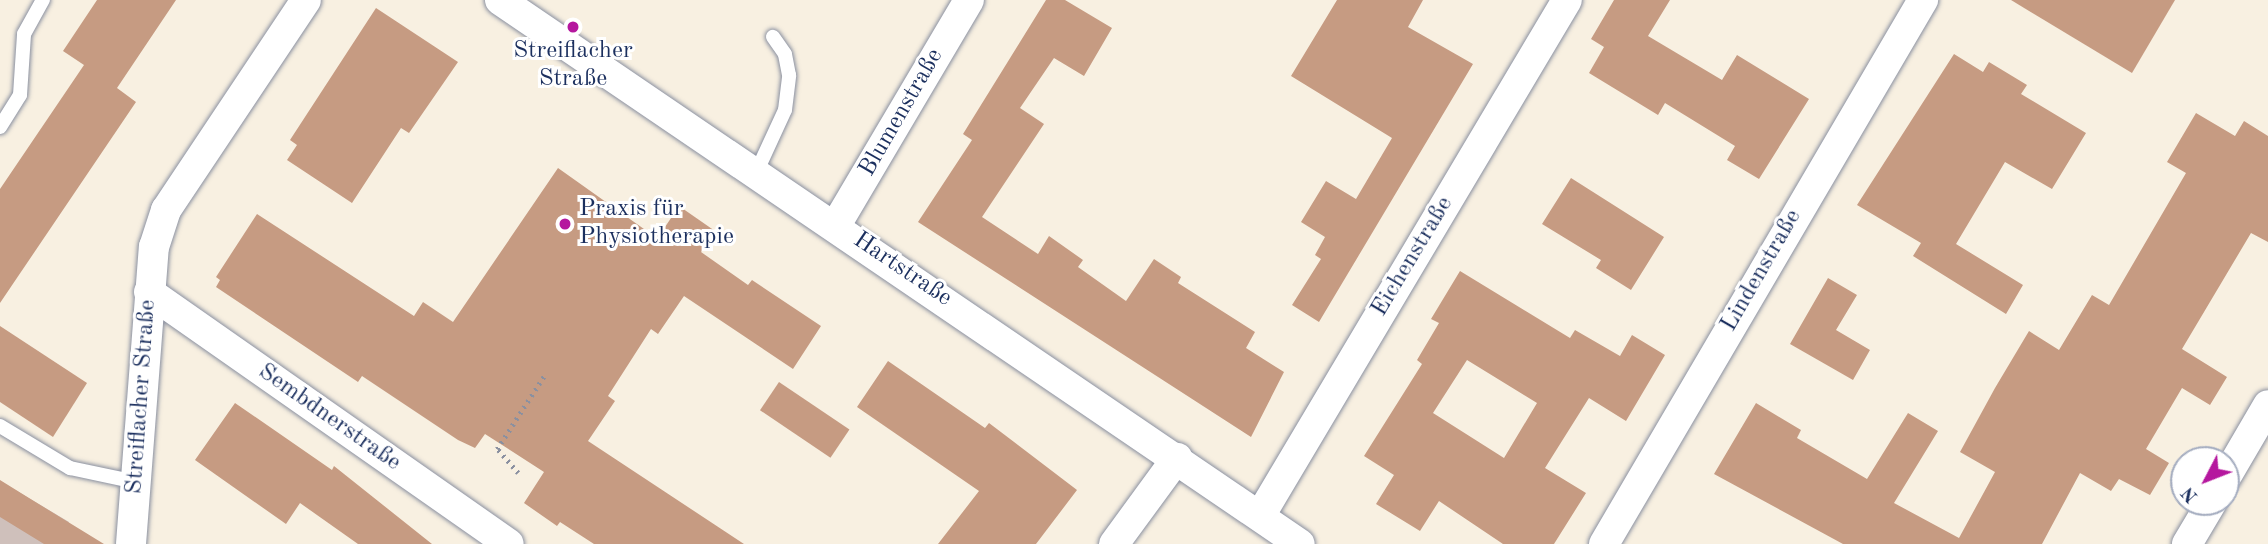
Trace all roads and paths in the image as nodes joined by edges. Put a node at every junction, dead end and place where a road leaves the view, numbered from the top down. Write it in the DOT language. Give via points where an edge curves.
graph roads {
  1 [pos="43,0"];
  2 [pos="306,0"];
  3 [pos="500,0"];
  4 [pos="969,0"];
  5 [pos="1567,0"];
  6 [pos="1923,0"];
  7 [pos="773,37"];
  8 [pos="0,127"];
  9 [pos="756,173"];
  10 [pos="836,225"];
  11 [pos="149,292"];
  12 [pos="544,376"];
  13 [pos="2268,405"];
  14 [pos="0,426"];
  15 [pos="2240,453"];
  16 [pos="1177,457"];
  17 [pos="518,473"];
  18 [pos="136,482"];
  19 [pos="1260,516"];
  20 [pos="2203,516"];
  21 [pos="131,544"];
  22 [pos="509,544"];
  23 [pos="1114,544"];
  24 [pos="1300,544"];
  25 [pos="1604,544"];
  26 [pos="2187,544"];
  1 -- 8 [label="lane" via="24,34 20,95"];
  2 -- 11 [label="street, Streiflacher Straße" via="166,210 154,247"];
  3 -- 9 [label="street, Hartstraße"];
  4 -- 10 [label="street, Blumenstraße"];
  5 -- 19 [label="street, Eichenstraße"];
  6 -- 25 [label="street, Lindenstraße"];
  7 -- 9 [label="lane" via="785,54 789,75 785,110"];
  9 -- 10 [label="street, Hartstraße"];
  10 -- 16 [label="street, Hartstraße"];
  11 -- 18 [label="street, Streiflacher Straße"];
  11 -- 22 [label="street, Sembdnerstraße"];
  12 -- 17 [label="path" via="497,449"];
  13 -- 15 [label="street"];
  14 -- 18 [label="lane" via="69,468"];
  16 -- 19 [label="street, Hartstraße"];
  16 -- 23 [label="street"];
  18 -- 21 [label="street, Streiflacher Straße"];
  19 -- 24 [label="street, Hartstraße"];
  20 -- 26 [label="street"];
}
